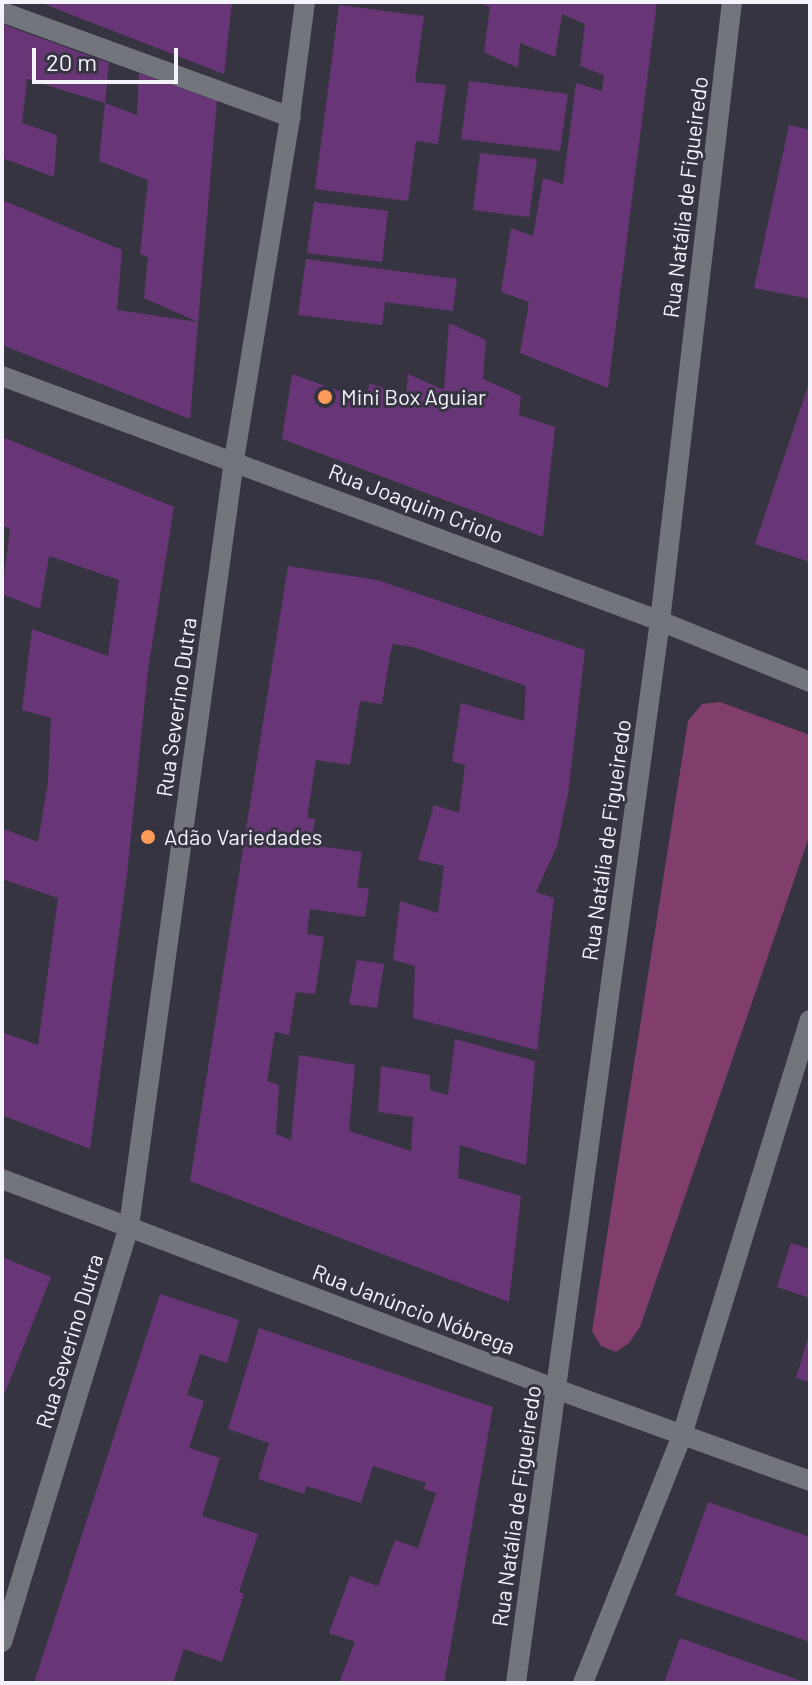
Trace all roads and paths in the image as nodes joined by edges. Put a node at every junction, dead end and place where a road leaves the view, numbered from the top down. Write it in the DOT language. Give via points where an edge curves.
graph roads {
  1 [pos="305,2"];
  2 [pos="732,2"];
  3 [pos="2,12"];
  4 [pos="290,117"];
  5 [pos="2,376"];
  6 [pos="234,460"];
  7 [pos="660,621"];
  8 [pos="810,682"];
  9 [pos="810,1020"];
  10 [pos="2,1179"];
  11 [pos="129,1226"];
  12 [pos="556,1389"];
  13 [pos="682,1435"];
  14 [pos="810,1481"];
  15 [pos="2,1642"];
  16 [pos="516,1683"];
  17 [pos="583,1683"];
  1 -- 4 [label="street, Rua Severino Dutra"];
  2 -- 7 [label="street, Rua Natália de Figueiredo"];
  3 -- 4 [label="street"];
  4 -- 6 [label="street, Rua Severino Dutra"];
  5 -- 6 [label="street, Rua Joaquim Criolo"];
  6 -- 7 [label="street, Rua Joaquim Criolo"];
  6 -- 11 [label="street, Rua Severino Dutra"];
  7 -- 8 [label="street, Rua Joaquim Criolo"];
  7 -- 12 [label="street, Rua Natália de Figueiredo"];
  9 -- 13 [label="street"];
  10 -- 11 [label="street, Rua Janúncio Nóbrega"];
  11 -- 12 [label="street, Rua Janúncio Nóbrega"];
  11 -- 15 [label="street, Rua Severino Dutra"];
  12 -- 13 [label="street, Rua Janúncio Nóbrega"];
  12 -- 16 [label="street, Rua Natália de Figueiredo"];
  13 -- 14 [label="street, Rua Janúncio Nóbrega"];
  13 -- 17 [label="street"];
}
